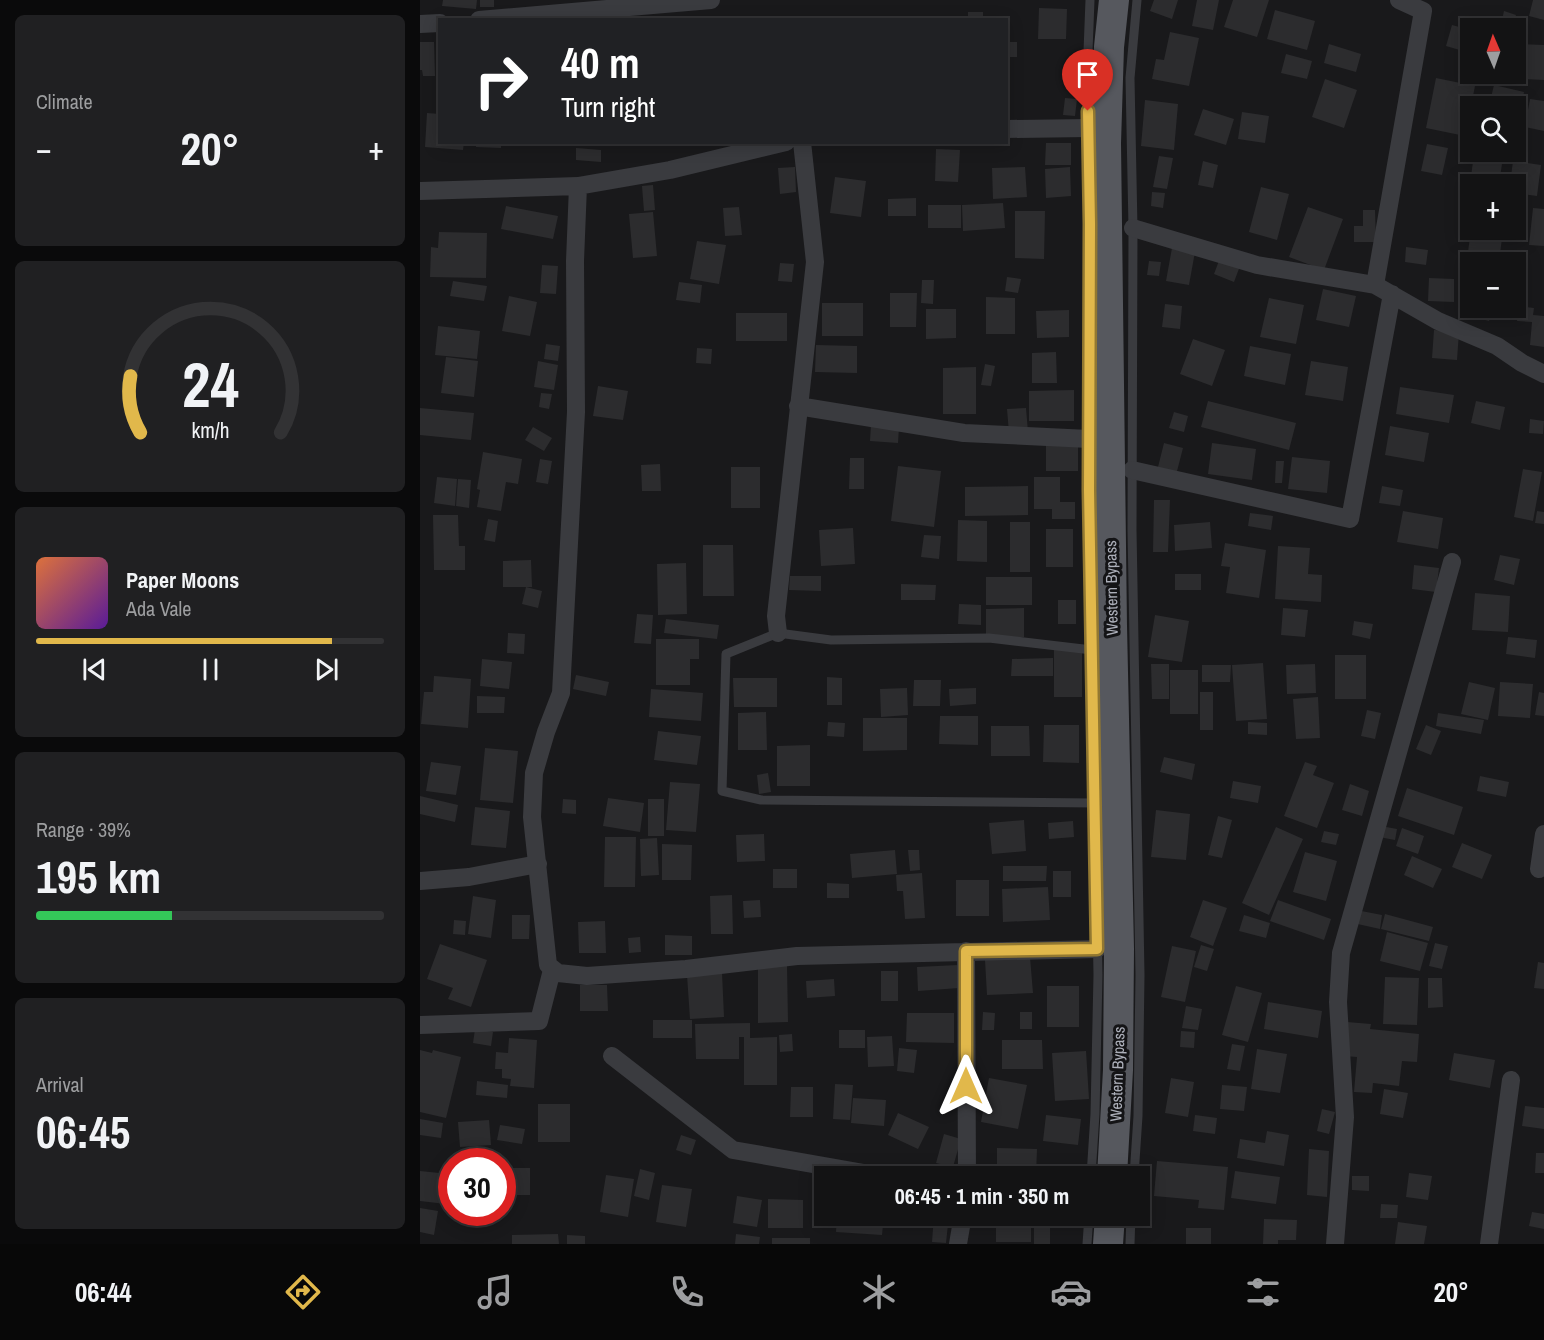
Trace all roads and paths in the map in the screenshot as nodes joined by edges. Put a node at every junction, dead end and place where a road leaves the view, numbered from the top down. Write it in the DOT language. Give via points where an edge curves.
graph roads {
  1 [pos="711,0"];
  2 [pos="1090,0"];
  3 [pos="1114,0"];
  4 [pos="1137,0"];
  5 [pos="1398,0"];
  6 [pos="1424,5"];
  7 [pos="502,18"];
  8 [pos="438,23"];
  9 [pos="420,24"];
  10 [pos="1089,128"];
  11 [pos="1008,129"];
  12 [pos="778,144"];
  13 [pos="802,144"];
  14 [pos="578,186"];
  15 [pos="420,190"];
  16 [pos="1133,228"];
  17 [pos="1375,285"];
  18 [pos="1392,294"];
  19 [pos="1544,374"];
  20 [pos="798,406"];
  21 [pos="1089,440"];
  22 [pos="1132,470"];
  23 [pos="1452,561"];
  24 [pos="778,633"];
  25 [pos="1092,650"];
  26 [pos="1095,802"];
  27 [pos="1544,834"];
  28 [pos="538,864"];
  29 [pos="1539,869"];
  30 [pos="420,881"];
  31 [pos="1097,949"];
  32 [pos="966,951"];
  33 [pos="552,970"];
  34 [pos="420,1025"];
  35 [pos="612,1056"];
  36 [pos="1510,1080"];
  37 [pos="824,1166"];
  38 [pos="966,1166"];
  39 [pos="1092,1166"];
  40 [pos="1113,1166"];
  41 [pos="1134,1166"];
  42 [pos="961,1226"];
  43 [pos="1088,1226"];
  44 [pos="1109,1226"];
  45 [pos="1131,1226"];
  46 [pos="958,1244"];
  47 [pos="1087,1244"];
  48 [pos="1108,1244"];
  49 [pos="1130,1244"];
  50 [pos="1335,1244"];
  51 [pos="1489,1244"];
  1 -- 7 [label="street"];
  2 -- 10 [label="lane"];
  3 -- 40 [label="main road, Western Bypass" via="1106,142 1119,949"];
  4 -- 16 [label="lane" via="1130,78"];
  5 -- 6 [label="street"];
  6 -- 17 [label="street"];
  8 -- 9 [label="street"];
  10 -- 11 [label="street"];
  10 -- 21 [label="lane"];
  12 -- 14 [label="street" via="670,170"];
  13 -- 20 [label="street" via="815,262"];
  14 -- 15 [label="street"];
  14 -- 28 [label="street" via="576,412 561,693 534,773 532,817"];
  16 -- 17 [label="street" via="1257,264"];
  16 -- 22 [label="lane"];
  17 -- 18 [label="street"];
  18 -- 19 [label="street"];
  18 -- 22 [label="street" via="1350,519"];
  20 -- 21 [label="street" via="964,433"];
  20 -- 24 [label="street" via="776,616"];
  21 -- 25 [label="lane"];
  22 -- 41 [label="lane" via="1140,975"];
  23 -- 50 [label="street" via="1341,953 1338,1002 1345,1117"];
  24 -- 25 [label="lane" via="831,640 989,638"];
  24 -- 26 [label="lane" via="726,654 722,791 761,800"];
  25 -- 26 [label="lane"];
  26 -- 31 [label="lane"];
  27 -- 29 [label="street"];
  28 -- 30 [label="street" via="469,877"];
  28 -- 33 [label="street" via="542,921"];
  31 -- 32 [label="street"];
  31 -- 39 [label="lane"];
  32 -- 33 [label="street" via="797,956 587,976"];
  32 -- 38 [label="street"];
  33 -- 34 [label="street" via="539,1021"];
  35 -- 37 [label="street" via="733,1150"];
  36 -- 51 [label="street"];
  42 -- 46 [label="street"];
  43 -- 47 [label="lane"];
  44 -- 48 [label="main road"];
  45 -- 49 [label="lane"];
}
